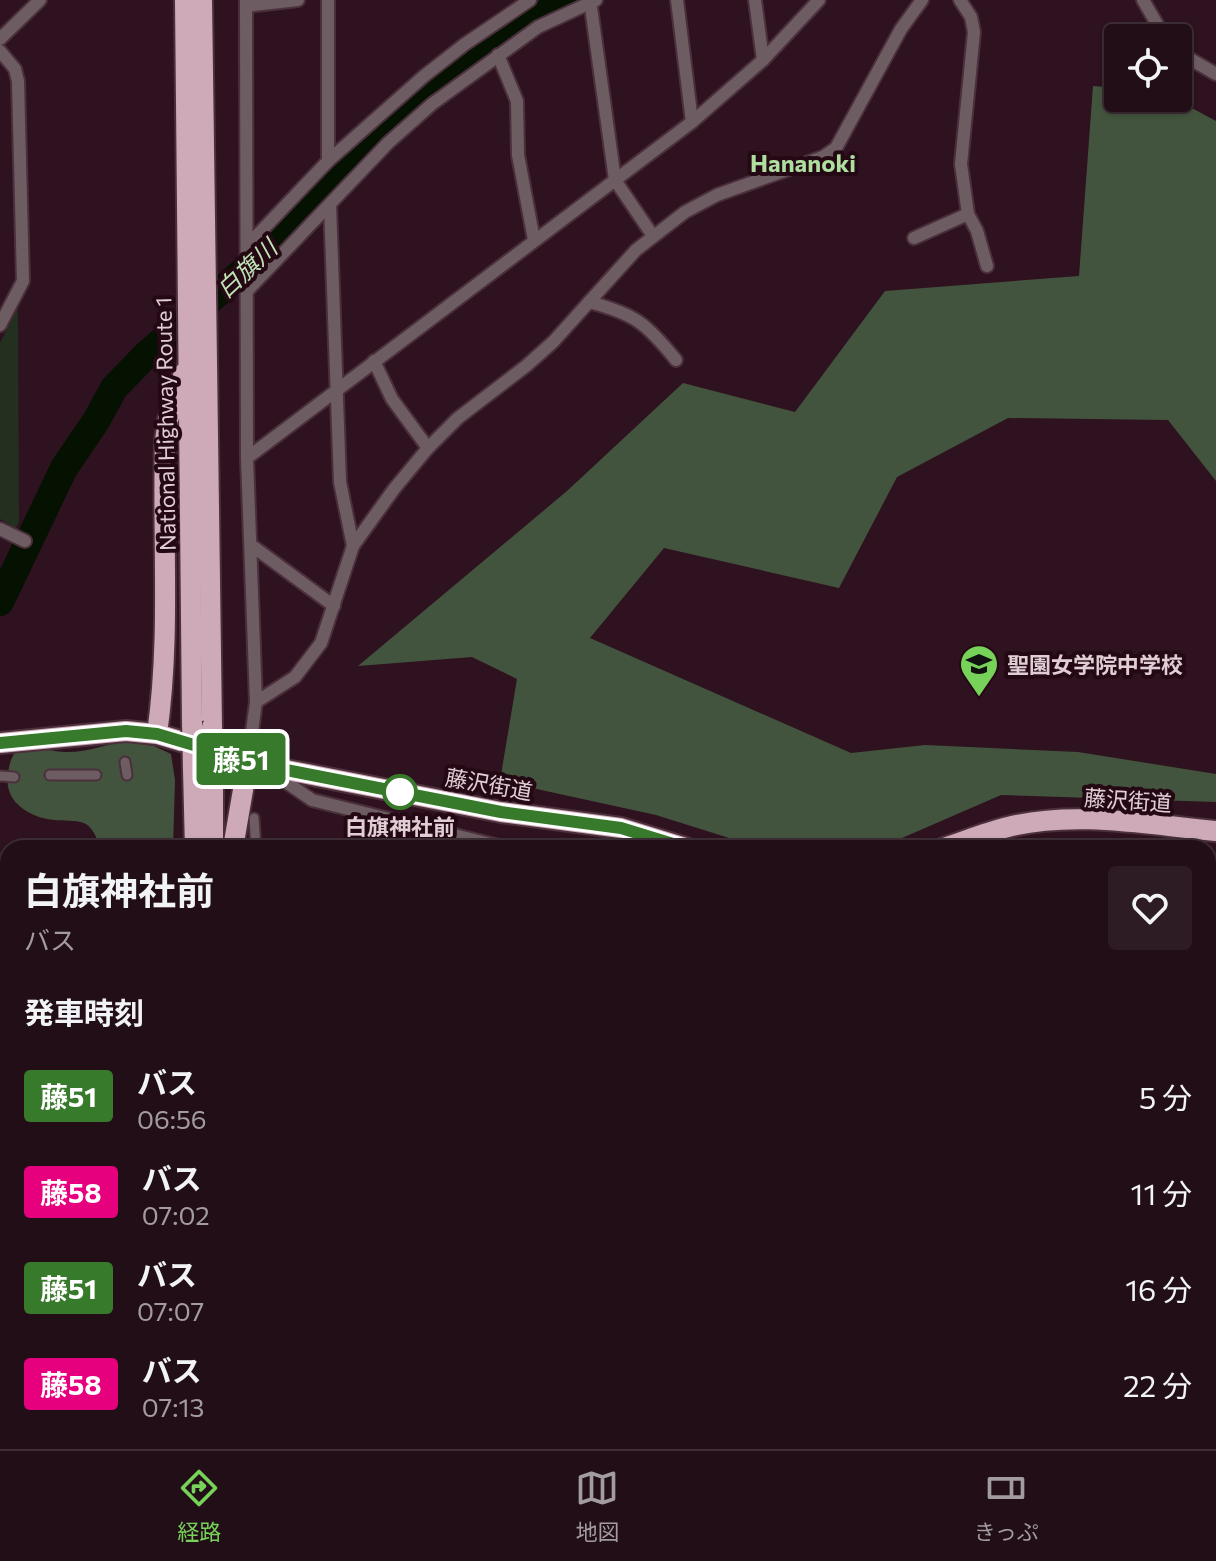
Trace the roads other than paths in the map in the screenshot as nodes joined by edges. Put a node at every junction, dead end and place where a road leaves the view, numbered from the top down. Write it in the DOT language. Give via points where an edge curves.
graph roads {
  1 [pos="40,0"];
  2 [pos="185,0"];
  3 [pos="202,0"];
  4 [pos="298,0"];
  5 [pos="328,0"];
  6 [pos="530,0"];
  7 [pos="677,0"];
  8 [pos="755,0"];
  9 [pos="819,0"];
  10 [pos="922,0"];
  11 [pos="960,0"];
  12 [pos="1143,0"];
  13 [pos="592,1"];
  14 [pos="246,3"];
  15 [pos="1157,24"];
  16 [pos="0,39"];
  17 [pos="0,51"];
  18 [pos="498,55"];
  19 [pos="763,60"];
  20 [pos="1192,60"];
  21 [pos="1216,74"];
  22 [pos="692,122"];
  23 [pos="328,161"];
  24 [pos="615,180"];
  25 [pos="330,205"];
  26 [pos="968,214"];
  27 [pos="653,236"];
  28 [pos="914,238"];
  29 [pos="534,240"];
  30 [pos="247,246"];
  31 [pos="987,266"];
  32 [pos="247,291"];
  33 [pos="589,302"];
  34 [pos="0,325"];
  35 [pos="676,360"];
  36 [pos="189,361"];
  37 [pos="374,361"];
  38 [pos="336,390"];
  39 [pos="428,448"];
  40 [pos="247,458"];
  41 [pos="0,529"];
  42 [pos="25,541"];
  43 [pos="251,545"];
  44 [pos="353,546"];
  45 [pos="334,606"];
  46 [pos="256,702"];
  47 [pos="202,724"];
  48 [pos="157,734"];
  49 [pos="0,743"];
  50 [pos="255,763"];
  51 [pos="203,773"];
  52 [pos="50,775"];
  53 [pos="96,775"];
  54 [pos="0,776"];
  55 [pos="14,777"];
  56 [pos="372,817"];
  57 [pos="254,818"];
  58 [pos="1216,831"];
  59 [pos="196,840"];
  60 [pos="212,840"];
  61 [pos="235,840"];
  62 [pos="255,840"];
  63 [pos="364,840"];
  64 [pos="472,840"];
  65 [pos="660,840"];
  66 [pos="968,840"];
  1 -- 16 [label="street"];
  2 -- 36 [label="highway, National Highway Route 1"];
  3 -- 47 [label="highway, National Highway Route 1"];
  4 -- 14 [label="street"];
  5 -- 23 [label="street"];
  6 -- 23 [label="street" via="424,76"];
  7 -- 22 [label="street"];
  8 -- 19 [label="street"];
  9 -- 19 [label="street"];
  10 -- 27 [label="street" via="836,148 797,168 717,195"];
  11 -- 26 [label="street" via="974,32 961,164"];
  12 -- 15 [label="street"];
  13 -- 18 [label="street" via="538,27"];
  13 -- 24 [label="street"];
  14 -- 30 [label="street"];
  17 -- 34 [label="street" via="18,81 23,281"];
  18 -- 25 [label="street" via="388,143"];
  18 -- 29 [label="street" via="517,101 518,155"];
  19 -- 22 [label="street"];
  20 -- 21 [label="street"];
  22 -- 24 [label="street"];
  23 -- 30 [label="street"];
  24 -- 27 [label="street"];
  24 -- 29 [label="street"];
  25 -- 32 [label="street"];
  25 -- 38 [label="street"];
  26 -- 28 [label="street"];
  26 -- 31 [label="street"];
  27 -- 33 [label="street"];
  29 -- 37 [label="street"];
  30 -- 32 [label="street"];
  32 -- 40 [label="street"];
  33 -- 35 [label="street" via="642,322"];
  33 -- 39 [label="street" via="553,342"];
  36 -- 47 [label="highway, National Highway Route 1"];
  36 -- 48 [label="highway" via="165,441 165,622"];
  37 -- 38 [label="street"];
  37 -- 39 [label="street" via="392,399"];
  38 -- 40 [label="street"];
  38 -- 44 [label="street" via="340,482"];
  39 -- 44 [label="street"];
  40 -- 43 [label="street"];
  41 -- 42 [label="street"];
  43 -- 45 [label="street"];
  43 -- 46 [label="street"];
  44 -- 45 [label="street"];
  45 -- 46 [label="street" via="321,643 295,677"];
  46 -- 50 [label="street"];
  47 -- 51 [label="highway, National Highway Route 1, bridge"];
  48 -- 49 [label="highway, 藤沢街道" via="126,731"];
  48 -- 50 [label="highway, 藤沢街道"];
  50 -- 56 [label="street" via="312,800"];
  50 -- 61 [label="highway"];
  50 -- 65 [label="highway, 藤沢街道" via="501,812 621,828"];
  51 -- 59 [label="highway, National Highway Route 1"];
  51 -- 60 [label="highway, National Highway Route 1"];
  52 -- 53 [label="street"];
  54 -- 55 [label="street"];
  56 -- 63 [label="street"];
  56 -- 64 [label="street"];
  57 -- 62 [label="street"];
  58 -- 66 [label="highway, 藤沢街道" via="1060,819 1009,826"];
}
